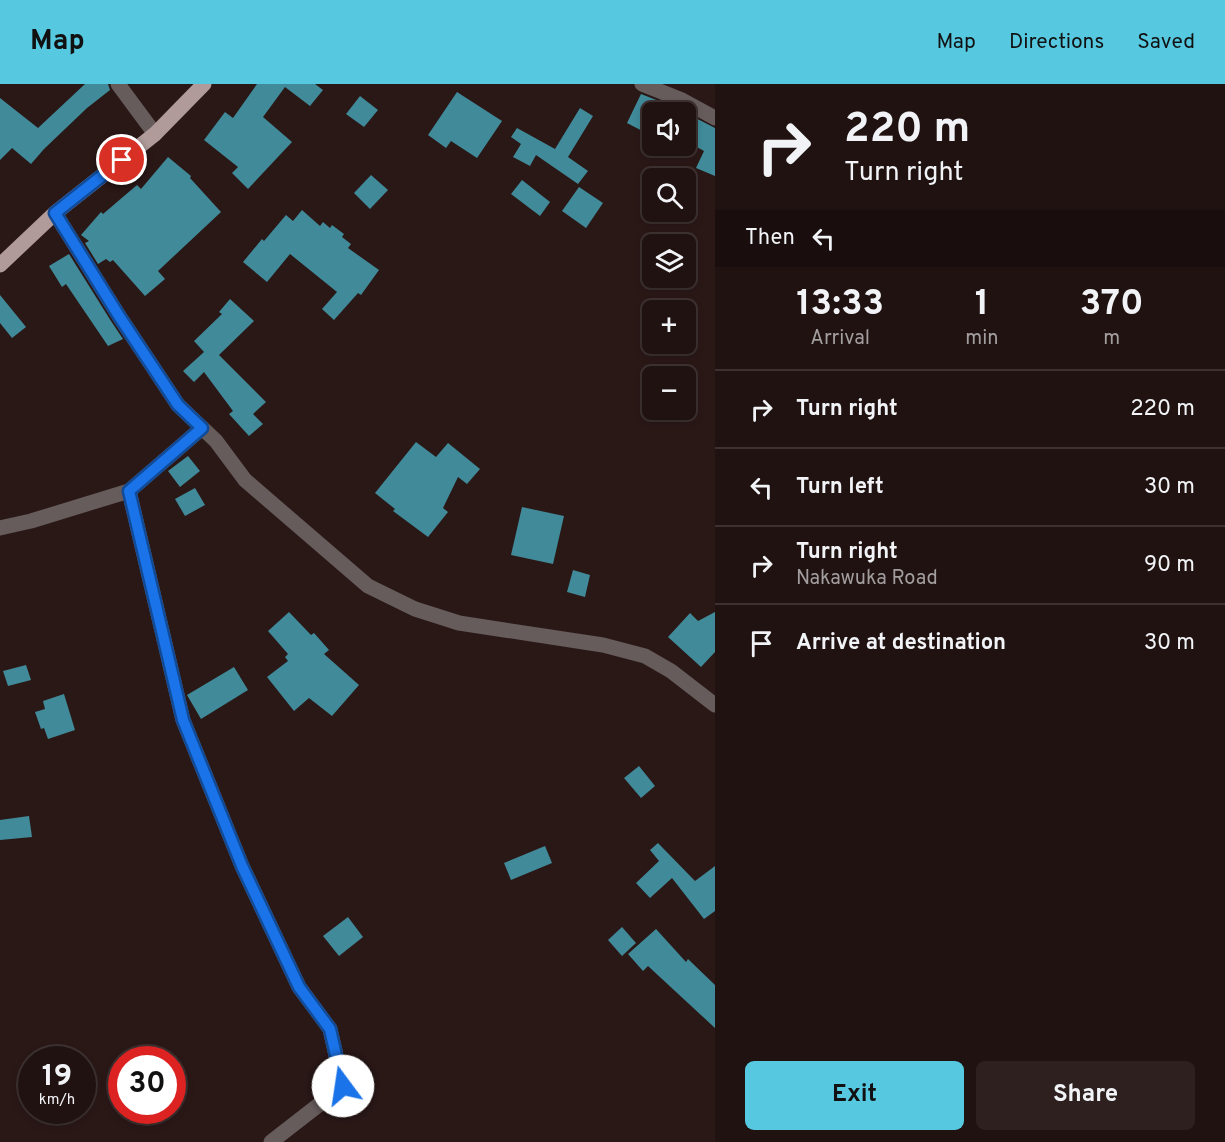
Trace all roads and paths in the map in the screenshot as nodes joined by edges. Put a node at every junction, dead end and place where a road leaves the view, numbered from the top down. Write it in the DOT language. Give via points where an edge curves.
graph roads {
  1 [pos="118,84"];
  2 [pos="204,84"];
  3 [pos="642,84"];
  4 [pos="715,118"];
  5 [pos="155,134"];
  6 [pos="55,213"];
  7 [pos="0,265"];
  8 [pos="202,428"];
  9 [pos="129,491"];
  10 [pos="0,528"];
  11 [pos="715,705"];
  12 [pos="271,1142"];
  1 -- 5 [label="street"];
  2 -- 5 [label="main road"];
  3 -- 4 [label="street"];
  5 -- 6 [label="main road"];
  6 -- 7 [label="main road"];
  6 -- 8 [label="street" via="178,405"];
  8 -- 9 [label="street"];
  8 -- 11 [label="street" via="245,480 368,586 415,609 459,623 603,645 645,656"];
  9 -- 10 [label="street"];
  9 -- 12 [label="street" via="183,720 242,866 299,987 330,1029 343,1086"];
}
